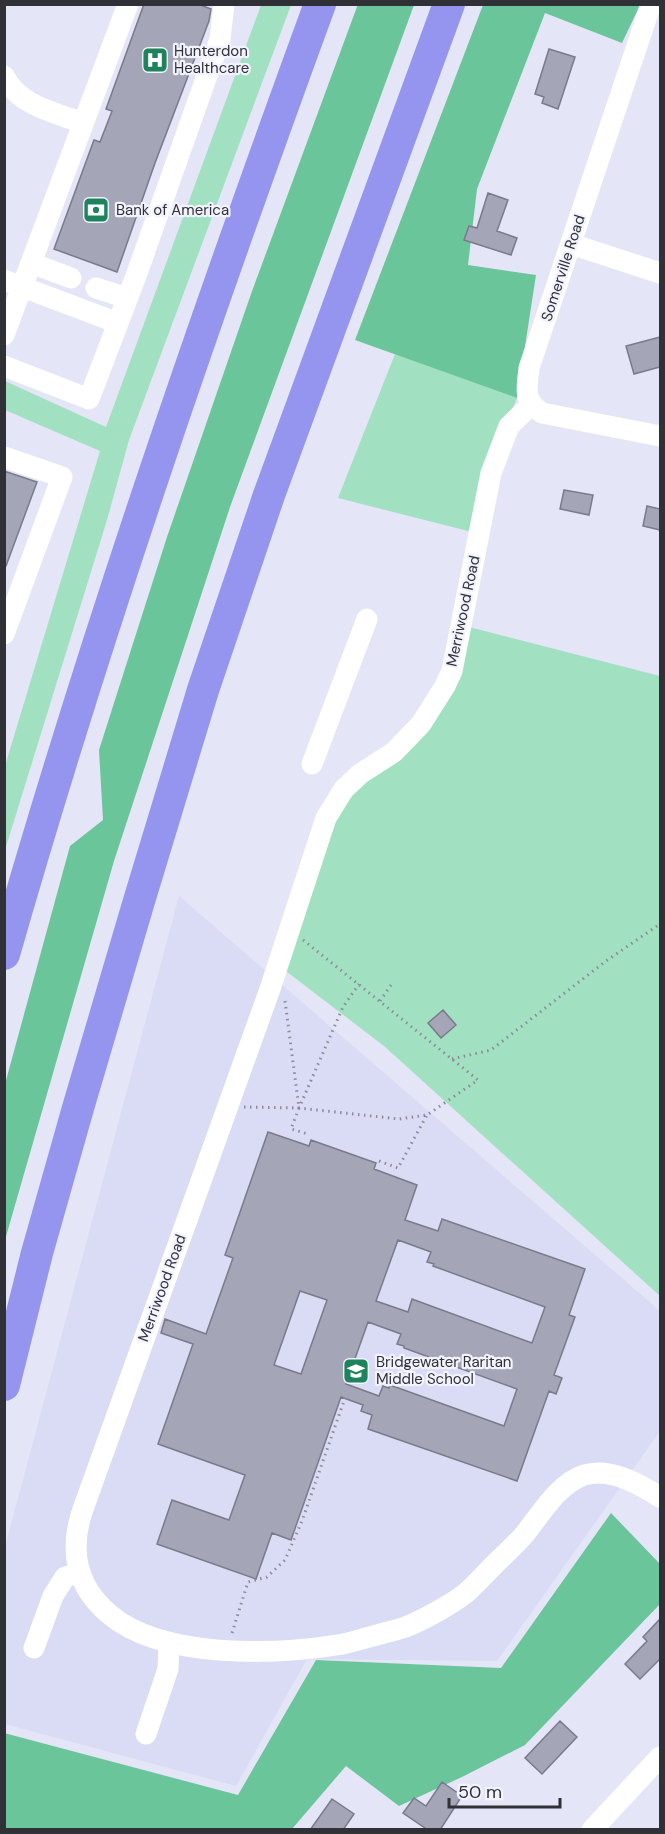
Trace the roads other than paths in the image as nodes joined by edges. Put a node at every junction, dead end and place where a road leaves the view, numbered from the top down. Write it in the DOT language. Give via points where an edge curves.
graph roads {
  1 [pos="128,4"];
  2 [pos="224,4"];
  3 [pos="320,4"];
  4 [pos="449,4"];
  5 [pos="651,4"];
  6 [pos="4,76"];
  7 [pos="83,123"];
  8 [pos="571,244"];
  9 [pos="31,263"];
  10 [pos="660,273"];
  11 [pos="71,278"];
  12 [pos="13,284"];
  13 [pos="96,288"];
  14 [pos="127,298"];
  15 [pos="118,323"];
  16 [pos="4,335"];
  17 [pos="4,366"];
  18 [pos="531,405"];
  19 [pos="660,436"];
  20 [pos="4,457"];
  21 [pos="367,620"];
  22 [pos="4,634"];
  23 [pos="312,764"];
  24 [pos="4,954"];
  25 [pos="4,1385"];
  26 [pos="660,1497"];
  27 [pos="80,1572"];
  28 [pos="169,1642"];
  29 [pos="34,1648"];
  30 [pos="146,1734"];
  31 [pos="660,1758"];
  32 [pos="592,1830"];
  1 -- 7 [label="street"];
  2 -- 14 [label="street" via="220,39"];
  3 -- 24 [label="highway" via="217,290 90,667"];
  4 -- 25 [label="highway" via="269,495 203,690 78,1108"];
  5 -- 8 [label="street, Somerville Road"];
  6 -- 7 [label="street" via="23,99"];
  7 -- 9 [label="street"];
  8 -- 10 [label="street"];
  8 -- 18 [label="street, Somerville Road" via="530,368 527,391"];
  9 -- 11 [label="street"];
  9 -- 12 [label="street"];
  12 -- 15 [label="street"];
  12 -- 16 [label="street"];
  13 -- 14 [label="street"];
  14 -- 15 [label="street"];
  15 -- 17 [label="street" via="89,399"];
  18 -- 19 [label="street" via="542,412"];
  18 -- 27 [label="street, Merriwood Road" via="509,426 491,473 452,671 445,686 421,724 394,753 344,789 326,819 270,989 76,1529 75,1553"];
  20 -- 22 [label="street" via="62,477"];
  21 -- 23 [label="street"];
  26 -- 28 [label="street, Merriwood Road" via="611,1474 598,1472 570,1482 465,1594 406,1627 340,1644 268,1651 226,1651"];
  27 -- 28 [label="street, Merriwood Road" via="96,1602 111,1616 129,1628"];
  27 -- 29 [label="street" via="65,1577 53,1596"];
  28 -- 30 [label="street" via="168,1669"];
  31 -- 32 [label="street"];
}
